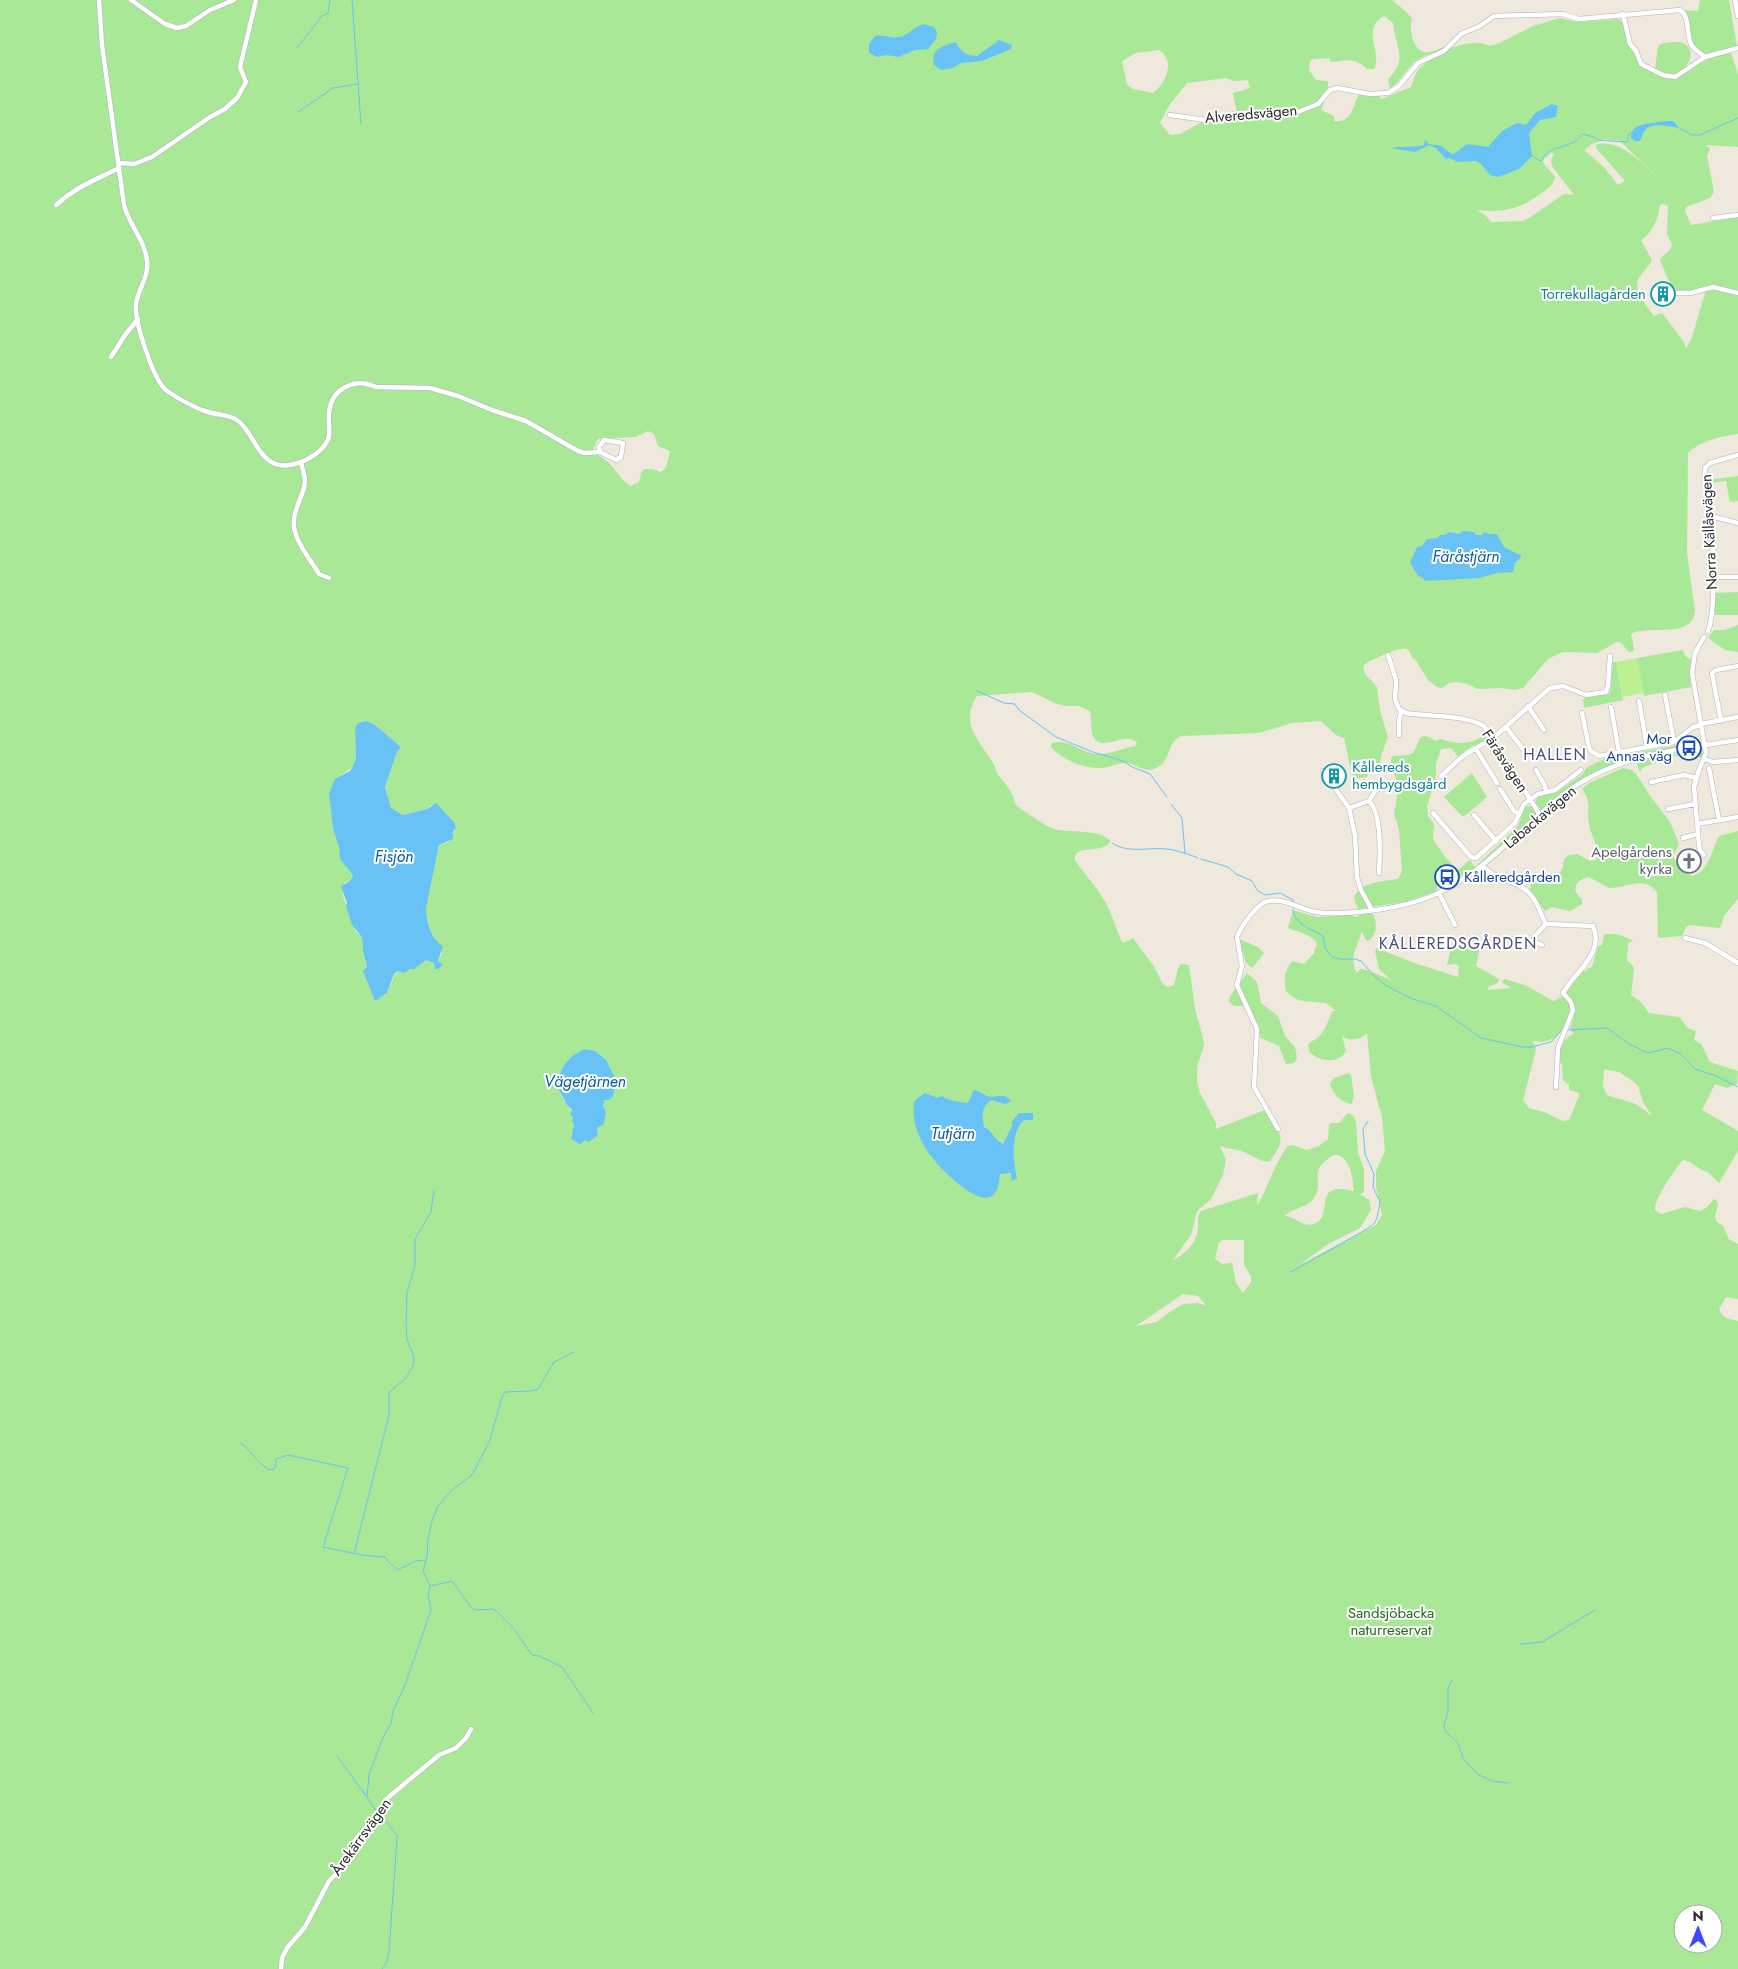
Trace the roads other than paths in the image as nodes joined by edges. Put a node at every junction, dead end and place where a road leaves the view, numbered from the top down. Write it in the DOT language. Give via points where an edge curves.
graph roads {
  1 [pos="99,0"];
  2 [pos="131,0"];
  3 [pos="234,0"];
  4 [pos="256,0"];
  5 [pos="1735,0"];
  6 [pos="220,3"];
  7 [pos="1623,14"];
  8 [pos="1738,16"];
  9 [pos="1738,48"];
  10 [pos="1705,57"];
  11 [pos="1170,115"];
  12 [pos="119,165"];
  13 [pos="56,205"];
  14 [pos="1738,215"];
  15 [pos="1713,218"];
  16 [pos="1674,293"];
  17 [pos="1738,293"];
  18 [pos="138,319"];
  19 [pos="111,357"];
  20 [pos="600,452"];
  21 [pos="1738,454"];
  22 [pos="301,462"];
  23 [pos="1711,516"];
  24 [pos="1738,523"];
  25 [pos="1712,577"];
  26 [pos="1738,577"];
  27 [pos="328,578"];
  28 [pos="1708,631"];
  29 [pos="1704,637"];
  30 [pos="1388,655"];
  31 [pos="1610,656"];
  32 [pos="1738,666"];
  33 [pos="1665,695"];
  34 [pos="1640,701"];
  35 [pos="1528,706"];
  36 [pos="1611,707"];
  37 [pos="1401,712"];
  38 [pos="1582,713"];
  39 [pos="1738,718"];
  40 [pos="1721,721"];
  41 [pos="1701,725"];
  42 [pos="1506,727"];
  43 [pos="1544,730"];
  44 [pos="1399,735"];
  45 [pos="1493,738"];
  46 [pos="1738,740"];
  47 [pos="1674,742"];
  48 [pos="1705,745"];
  49 [pos="1646,747"];
  50 [pos="1476,749"];
  51 [pos="1523,749"];
  52 [pos="1619,752"];
  53 [pos="1705,759"];
  54 [pos="1738,760"];
  55 [pos="1709,768"];
  56 [pos="1323,770"];
  57 [pos="1536,770"];
  58 [pos="1581,770"];
  59 [pos="1441,776"];
  60 [pos="1696,778"];
  61 [pos="1651,782"];
  62 [pos="1497,783"];
  63 [pos="1385,787"];
  64 [pos="1500,789"];
  65 [pos="1546,792"];
  66 [pos="1530,800"];
  67 [pos="1369,801"];
  68 [pos="1695,804"];
  69 [pos="1349,808"];
  70 [pos="1668,808"];
  71 [pos="1433,813"];
  72 [pos="1519,814"];
  73 [pos="1474,815"];
  74 [pos="1540,815"];
  75 [pos="1738,817"];
  76 [pos="1719,820"];
  77 [pos="1697,824"];
  78 [pos="1698,834"];
  79 [pos="1683,838"];
  80 [pos="1496,841"];
  81 [pos="1704,855"];
  82 [pos="1483,866"];
  83 [pos="1379,873"];
  84 [pos="1439,893"];
  85 [pos="1372,910"];
  86 [pos="1546,924"];
  87 [pos="1455,925"];
  88 [pos="1685,938"];
  89 [pos="1542,944"];
  90 [pos="1738,963"];
  91 [pos="1556,1087"];
  92 [pos="1278,1129"];
  93 [pos="471,1729"];
  94 [pos="281,1969"];
  1 -- 12 [label="street"];
  2 -- 6 [label="street" via="165,24 177,28 189,24"];
  3 -- 6 [label="street"];
  4 -- 12 [label="street" via="240,67 246,82 237,98 152,157 134,164"];
  5 -- 8 [label="street"];
  7 -- 10 [label="street, Alveredsvägen" via="1682,11 1690,44"];
  7 -- 10 [label="street" via="1630,44 1647,68 1675,77"];
  7 -- 11 [label="street, Alveredsvägen" via="1579,19 1562,14 1494,16 1459,36 1444,50 1418,63 1399,86 1388,93 1370,94 1337,88 1330,90 1318,104 1295,113 1248,113 1206,120"];
  9 -- 10 [label="street"];
  12 -- 13 [label="street" via="66,195"];
  12 -- 18 [label="street" via="126,213 142,242 147,259 145,279 136,302"];
  14 -- 15 [label="street"];
  16 -- 17 [label="street" via="1713,287"];
  18 -- 19 [label="street"];
  18 -- 22 [label="street" via="156,376 166,391 196,408 236,419 272,462 284,465"];
  20 -- 20 [label="street" via="616,460 621,457 623,443 604,440 599,447"];
  20 -- 22 [label="street" via="578,451 526,421 438,390 353,384 341,389 332,400 327,441"];
  21 -- 23 [label="street, Norra Källåsvägen" via="1706,466"];
  22 -- 27 [label="street" via="305,483 297,502 294,528 302,548 319,574"];
  23 -- 24 [label="street"];
  23 -- 25 [label="street, Norra Källåsvägen"];
  25 -- 26 [label="street"];
  25 -- 28 [label="street, Norra Källåsvägen" via="1712,617"];
  29 -- 41 [label="street" via="1695,653 1692,673"];
  30 -- 37 [label="street" via="1396,680 1396,703"];
  31 -- 35 [label="street" via="1606,692 1586,695 1556,686"];
  32 -- 40 [label="street" via="1712,673"];
  33 -- 47 [label="street"];
  34 -- 49 [label="street"];
  35 -- 42 [label="street"];
  35 -- 43 [label="street"];
  36 -- 52 [label="street"];
  37 -- 44 [label="street"];
  37 -- 45 [label="street, Färåsvägen" via="1477,723 1484,726"];
  38 -- 52 [label="street" via="1591,751 1599,756"];
  39 -- 40 [label="street"];
  40 -- 41 [label="street"];
  41 -- 47 [label="street" via="1693,727"];
  41 -- 48 [label="street"];
  42 -- 45 [label="street"];
  42 -- 51 [label="street"];
  45 -- 50 [label="street"];
  45 -- 66 [label="street, Färåsvägen"];
  46 -- 48 [label="street, Labackavägen"];
  47 -- 49 [label="street"];
  48 -- 53 [label="street"];
  48 -- 74 [label="street, Labackavägen" via="1642,757 1612,767 1574,787"];
  49 -- 52 [label="street"];
  50 -- 59 [label="street"];
  50 -- 62 [label="street"];
  53 -- 54 [label="street" via="1713,762"];
  53 -- 60 [label="street"];
  55 -- 76 [label="street"];
  56 -- 69 [label="street"];
  57 -- 65 [label="street"];
  58 -- 65 [label="street" via="1555,790"];
  60 -- 61 [label="street" via="1684,775"];
  60 -- 68 [label="street"];
  63 -- 67 [label="street" via="1376,790"];
  64 -- 72 [label="street"];
  65 -- 66 [label="street"];
  66 -- 72 [label="street"];
  66 -- 74 [label="street, Färåsvägen"];
  67 -- 69 [label="street"];
  67 -- 83 [label="street" via="1373,805 1379,834"];
  68 -- 70 [label="street"];
  68 -- 77 [label="street"];
  69 -- 85 [label="street" via="1356,836 1357,877"];
  71 -- 80 [label="street" via="1473,858"];
  72 -- 80 [label="street" via="1515,823"];
  73 -- 80 [label="street"];
  74 -- 82 [label="street, Labackavägen"];
  75 -- 76 [label="street"];
  76 -- 77 [label="street"];
  77 -- 78 [label="street"];
  78 -- 79 [label="street"];
  78 -- 81 [label="street" via="1699,848"];
  82 -- 84 [label="street, Labackavägen"];
  82 -- 86 [label="street" via="1492,875 1531,894"];
  84 -- 85 [label="street, Labackavägen"];
  84 -- 87 [label="street"];
  85 -- 92 [label="street, Labackavägen" via="1319,912 1277,900 1267,901 1256,909 1237,937 1242,966 1237,985 1257,1029 1254,1087"];
  86 -- 89 [label="street" via="1534,937 1535,942"];
  86 -- 91 [label="street" via="1593,926 1595,934 1592,956 1564,993 1573,1010 1558,1048"];
  88 -- 90 [label="street" via="1705,943"];
  93 -- 94 [label="street, Årekärrsvägen" via="456,1748 439,1755 389,1796 356,1840 344,1865 329,1881 308,1921 287,1948"];
}
